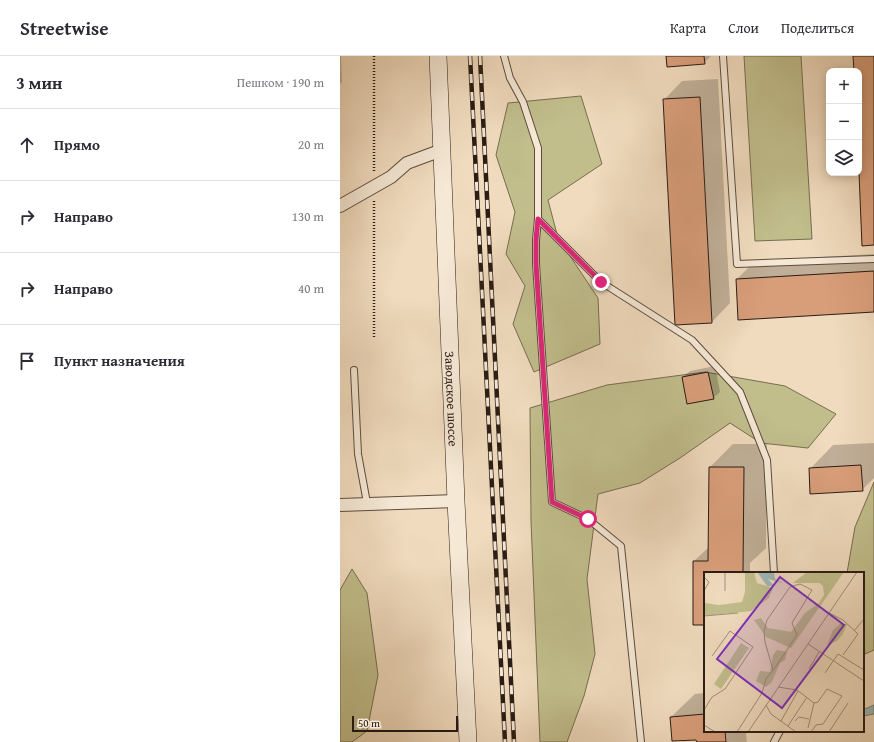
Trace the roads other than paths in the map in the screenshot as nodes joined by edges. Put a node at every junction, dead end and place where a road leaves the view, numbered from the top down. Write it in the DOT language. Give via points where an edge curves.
graph roads {
  1 [pos="438,56"];
  2 [pos="504,56"];
  3 [pos="723,56"];
  4 [pos="442,150"];
  5 [pos="340,206"];
  6 [pos="538,219"];
  7 [pos="874,259"];
  8 [pos="354,370"];
  9 [pos="456,500"];
  10 [pos="367,503"];
  11 [pos="340,505"];
  12 [pos="774,572"];
  13 [pos="779,732"];
  14 [pos="468,742"];
  15 [pos="641,742"];
  16 [pos="774,742"];
  1 -- 4 [label="main road, Заводское шоссе"];
  2 -- 6 [label="lane" via="538,148"];
  3 -- 7 [label="lane" via="737,264"];
  4 -- 5 [label="street" via="407,164 391,177"];
  4 -- 9 [label="main road, Заводское шоссе"];
  6 -- 12 [label="lane" via="601,282 692,340 740,392 767,460"];
  6 -- 15 [label="lane" via="536,264 552,502 588,519 621,546"];
  8 -- 10 [label="lane" via="358,454"];
  9 -- 10 [label="street"];
  9 -- 14 [label="main road, Заводское шоссе"];
  10 -- 11 [label="street"];
  13 -- 16 [label="lane"];
}
